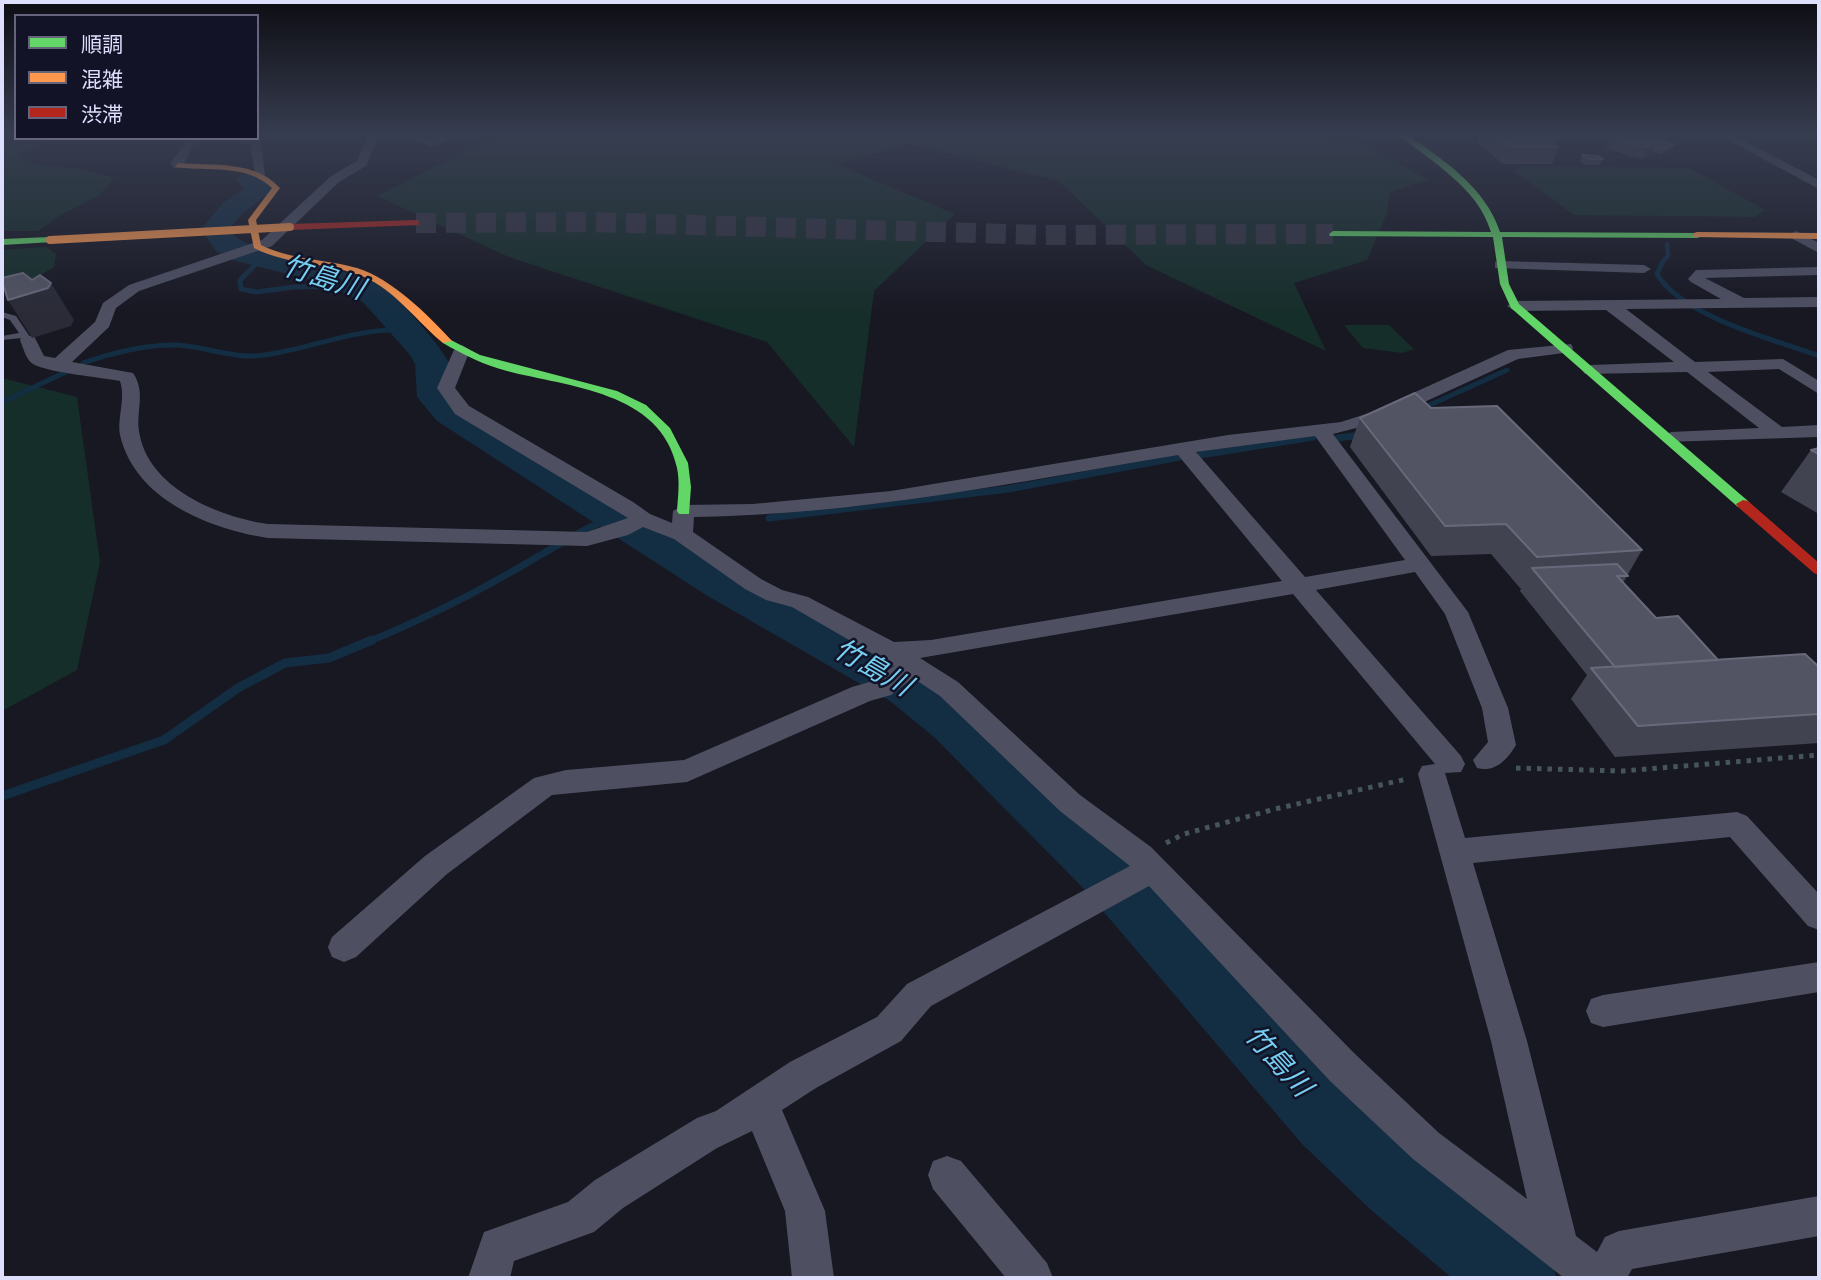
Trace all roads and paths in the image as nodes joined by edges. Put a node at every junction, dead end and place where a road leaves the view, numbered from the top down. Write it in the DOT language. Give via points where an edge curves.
graph roads {
  1 [pos="272,194"];
  2 [pos="319,194"];
  3 [pos="1473,194"];
  4 [pos="416,223"];
  5 [pos="1819,228"];
  6 [pos="1494,230"];
  7 [pos="1340,234"];
  8 [pos="1796,235"];
  9 [pos="1819,236"];
  10 [pos="2,242"];
  11 [pos="1819,249"];
  12 [pos="243,250"];
  13 [pos="1500,265"];
  14 [pos="1644,269"];
  15 [pos="1819,271"];
  16 [pos="1819,302"];
  17 [pos="1743,304"];
  18 [pos="1610,305"];
  19 [pos="1515,306"];
  20 [pos="2,314"];
  21 [pos="26,337"];
  22 [pos="2,338"];
  23 [pos="1565,348"];
  24 [pos="462,350"];
  25 [pos="57,365"];
  26 [pos="1690,367"];
  27 [pos="1591,370"];
  28 [pos="1819,389"];
  29 [pos="1320,429"];
  30 [pos="1819,431"];
  31 [pos="1776,432"];
  32 [pos="1671,438"];
  33 [pos="1184,450"];
  34 [pos="683,522"];
  35 [pos="633,524"];
  36 [pos="1420,564"];
  37 [pos="1819,570"];
  38 [pos="1298,583"];
  39 [pos="897,669"];
  40 [pos="1819,754"];
  41 [pos="1487,760"];
  42 [pos="1442,769"];
  43 [pos="1454,852"];
  44 [pos="1143,867"];
  45 [pos="1819,916"];
  46 [pos="344,947"];
  47 [pos="1819,977"];
  48 [pos="1603,1012"];
  49 [pos="759,1107"];
  50 [pos="947,1175"];
  51 [pos="1819,1216"];
  52 [pos="1558,1246"];
  53 [pos="489,1278"];
  54 [pos="813,1278"];
  55 [pos="1032,1278"];
  56 [pos="1597,1278"];
  57 [pos="1606,1278"];
  1 -- 12 [label="street" via="252,220"];
  2 -- 12 [label="street" via="267,243"];
  3 -- 6 [label="street" via="1490,215"];
  4 -- 10 [label="street, bridge"];
  5 -- 6 [label="street"];
  6 -- 7 [label="street"];
  6 -- 8 [label="street"];
  6 -- 13 [label="street"];
  8 -- 9 [label="street"];
  8 -- 11 [label="street"];
  12 -- 24 [label="street" via="364,274 401,297 441,338"];
  12 -- 25 [label="street" via="148,282 116,299 103,324"];
  13 -- 14 [label="street"];
  13 -- 19 [label="street" via="1501,283"];
  15 -- 17 [label="street" via="1701,273 1696,279"];
  16 -- 17 [label="street"];
  17 -- 18 [label="street"];
  18 -- 19 [label="street"];
  18 -- 26 [label="street"];
  19 -- 23 [label="street"];
  20 -- 21 [label="lane" via="13,318"];
  21 -- 22 [label="lane"];
  21 -- 25 [label="street" via="37,359"];
  23 -- 27 [label="street"];
  23 -- 29 [label="street" via="1514,354 1376,417"];
  24 -- 34 [label="street" via="593,385 628,398 656,416 677,441 686,496"];
  24 -- 35 [label="street" via="446,388 461,410 626,506"];
  25 -- 35 [label="street" via="127,377 134,453 164,486 212,519 234,527 587,539"];
  26 -- 27 [label="street"];
  26 -- 28 [label="street" via="1783,364"];
  26 -- 31 [label="street"];
  27 -- 32 [label="street"];
  29 -- 33 [label="street"];
  29 -- 36 [label="street"];
  30 -- 31 [label="street"];
  31 -- 32 [label="street"];
  32 -- 37 [label="street"];
  33 -- 34 [label="street" via="891,497 753,510"];
  33 -- 38 [label="street"];
  34 -- 35 [label="street"];
  34 -- 39 [label="street" via="753,584 800,603"];
  36 -- 38 [label="street"];
  36 -- 41 [label="street" via="1456,612 1495,708 1502,745"];
  38 -- 39 [label="street" via="931,649"];
  38 -- 42 [label="street"];
  39 -- 44 [label="street" via="949,689"];
  39 -- 46 [label="street" via="861,694 687,771 544,786 436,865"];
  40 -- 41 [label="path" via="1622,771 1522,769"];
  42 -- 43 [label="street"];
  42 -- 44 [label="path" via="1197,831"];
  43 -- 45 [label="street" via="1737,824"];
  43 -- 52 [label="street" via="1509,1041"];
  44 -- 49 [label="street" via="1102,897 919,995 889,1029 803,1075"];
  44 -- 52 [label="street" via="1426,1146"];
  47 -- 48 [label="street"];
  49 -- 53 [label="street" via="609,1194 580,1218 498,1246"];
  49 -- 54 [label="street" via="805,1211"];
  50 -- 55 [label="street"];
  51 -- 57 [label="street" via="1619,1251"];
  52 -- 56 [label="street"];
}
